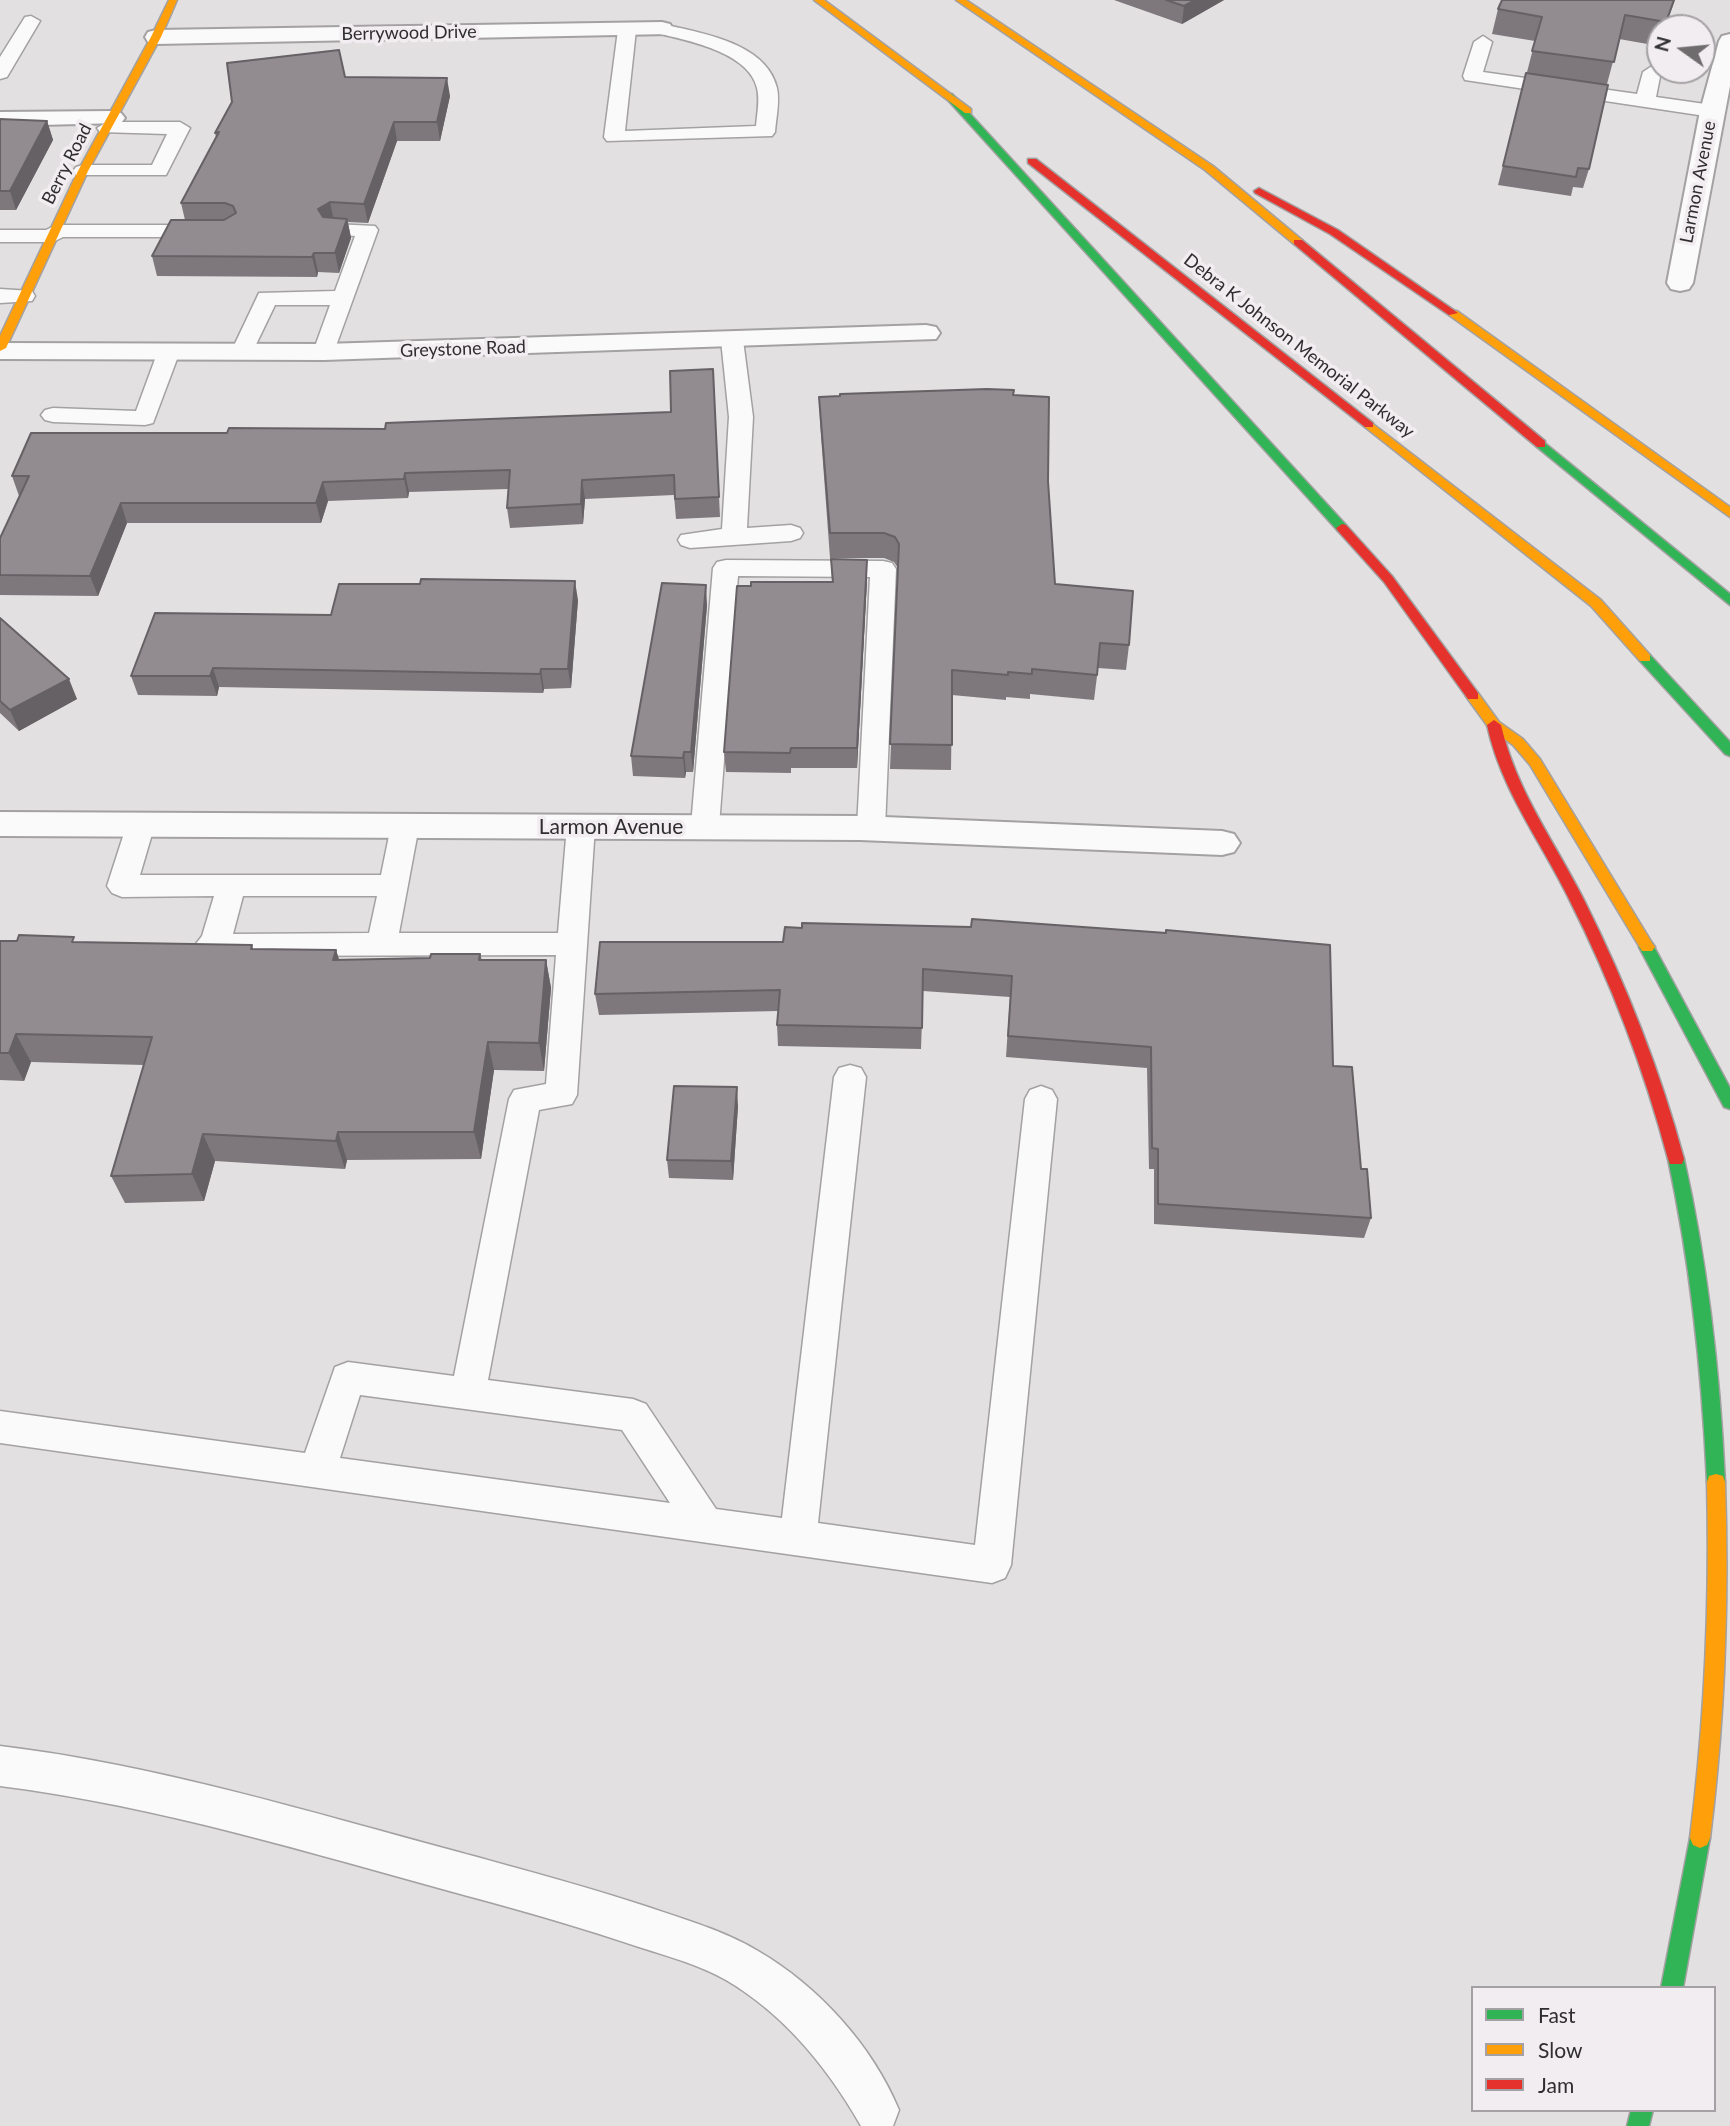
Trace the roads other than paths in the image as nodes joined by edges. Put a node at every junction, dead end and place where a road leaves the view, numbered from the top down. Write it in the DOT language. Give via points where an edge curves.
graph roads {
  1 [pos="173,0"];
  2 [pos="818,0"];
  3 [pos="960,0"];
  4 [pos="31,22"];
  5 [pos="662,29"];
  6 [pos="627,30"];
  7 [pos="156,37"];
  8 [pos="1730,40"];
  9 [pos="1483,42"];
  10 [pos="0,72"];
  11 [pos="1649,84"];
  12 [pos="949,96"];
  13 [pos="1645,102"];
  14 [pos="1712,111"];
  15 [pos="0,119"];
  16 [pos="110,123"];
  17 [pos="1209,168"];
  18 [pos="83,171"];
  19 [pos="334,230"];
  20 [pos="229,231"];
  21 [pos="54,233"];
  22 [pos="0,236"];
  23 [pos="1680,283"];
  24 [pos="0,296"];
  25 [pos="24,296"];
  26 [pos="343,298"];
  27 [pos="926,333"];
  28 [pos="732,340"];
  29 [pos="0,349"];
  30 [pos="169,351"];
  31 [pos="242,352"];
  32 [pos="324,352"];
  33 [pos="53,415"];
  34 [pos="1730,513"];
  35 [pos="791,533"];
  36 [pos="734,536"];
  37 [pos="690,540"];
  38 [pos="1730,601"];
  39 [pos="1494,725"];
  40 [pos="1730,751"];
  41 [pos="0,824"];
  42 [pos="141,824"];
  43 [pos="405,826"];
  44 [pos="705,826"];
  45 [pos="581,827"];
  46 [pos="871,828"];
  47 [pos="1222,843"];
  48 [pos="231,886"];
  49 [pos="394,886"];
  50 [pos="572,944"];
  51 [pos="382,945"];
  52 [pos="850,1077"];
  53 [pos="1041,1099"];
  54 [pos="1730,1102"];
  55 [pos="468,1394"];
  56 [pos="0,1427"];
  57 [pos="317,1471"];
  58 [pos="706,1526"];
  59 [pos="798,1538"];
  60 [pos="0,1766"];
  61 [pos="1672,1986"];
  62 [pos="877,2110"];
  1 -- 7 [label="main road, Berry Road"];
  2 -- 12 [label="main road, Debra K Johnson Memorial Parkway"];
  3 -- 17 [label="main road"];
  4 -- 10 [label="lane"];
  5 -- 6 [label="street, Berrywood Drive"];
  5 -- 6 [label="lane" via="720,46 759,69 767,86 765,132 614,137"];
  6 -- 7 [label="street, Berrywood Drive"];
  7 -- 16 [label="main road, Berry Road"];
  8 -- 14 [label="street, Larmon Avenue"];
  9 -- 13 [label="lane" via="1472,76"];
  11 -- 13 [label="lane"];
  12 -- 39 [label="main road" via="1388,579"];
  12 -- 40 [label="main road, Debra K Johnson Memorial Parkway" via="1595,603"];
  13 -- 14 [label="lane"];
  14 -- 23 [label="street, Larmon Avenue"];
  15 -- 16 [label="street"];
  16 -- 18 [label="main road, Berry Road"];
  16 -- 18 [label="lane" via="180,128 159,171"];
  17 -- 34 [label="main road" via="1304,212 1585,405"];
  17 -- 38 [label="main road"];
  18 -- 21 [label="main road, Berry Road"];
  19 -- 26 [label="lane" via="368,230"];
  20 -- 21 [label="lane"];
  21 -- 22 [label="lane"];
  21 -- 25 [label="main road, Berry Road"];
  24 -- 25 [label="lane"];
  25 -- 29 [label="main road, Berry Road"];
  26 -- 31 [label="lane" via="267,298"];
  26 -- 32 [label="lane"];
  27 -- 28 [label="street, Greystone Road"];
  28 -- 32 [label="street, Greystone Road"];
  28 -- 36 [label="lane" via="741,417"];
  29 -- 30 [label="street, Greystone Road"];
  30 -- 31 [label="street, Greystone Road"];
  30 -- 33 [label="lane" via="145,418"];
  31 -- 32 [label="street, Greystone Road"];
  35 -- 36 [label="lane"];
  36 -- 37 [label="lane"];
  39 -- 54 [label="main road" via="1535,762 1570,816 1658,965"];
  39 -- 61 [label="main road" via="1503,768 1581,909 1648,1068 1682,1185 1710,1338 1722,1494 1721,1643 1696,1869"];
  41 -- 42 [label="street, Larmon Avenue"];
  42 -- 43 [label="street, Larmon Avenue"];
  42 -- 48 [label="lane" via="122,886"];
  43 -- 45 [label="street, Larmon Avenue"];
  43 -- 49 [label="lane"];
  44 -- 45 [label="street, Larmon Avenue"];
  44 -- 46 [label="street, Larmon Avenue"];
  44 -- 46 [label="lane" via="726,568 883,569"];
  45 -- 50 [label="lane"];
  46 -- 47 [label="street, Larmon Avenue"];
  48 -- 49 [label="lane"];
  48 -- 51 [label="lane" via="202,945"];
  49 -- 51 [label="lane"];
  50 -- 51 [label="lane"];
  50 -- 55 [label="lane" via="561,1095 526,1099"];
  52 -- 59 [label="lane"];
  53 -- 59 [label="lane" via="992,1565"];
  55 -- 57 [label="lane" via="348,1378"];
  55 -- 58 [label="lane" via="633,1415"];
  56 -- 57 [label="lane"];
  57 -- 58 [label="lane"];
  58 -- 59 [label="lane"];
  60 -- 62 [label="lane" via="168,1794 582,1906 706,1947 754,1973 799,2009 858,2074"];
}
